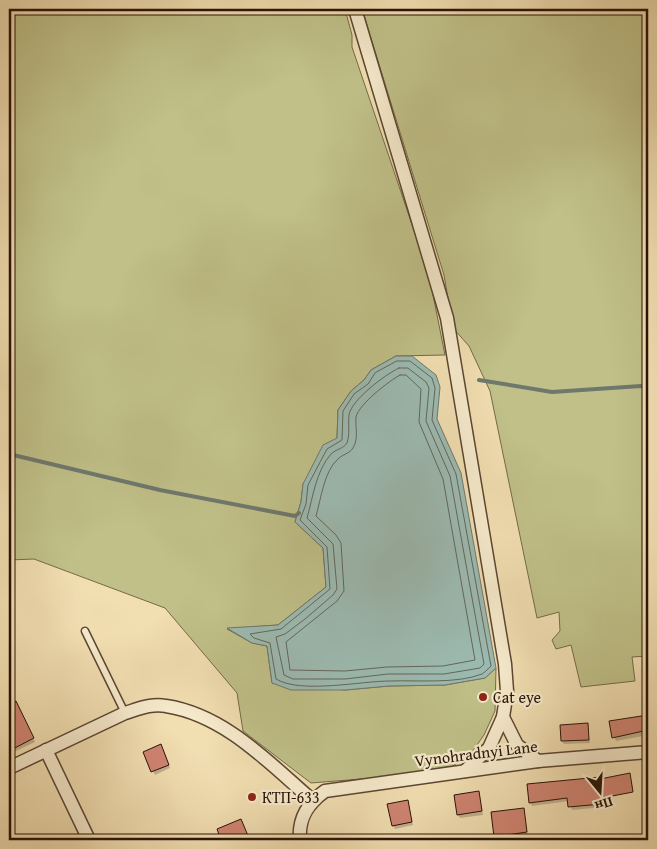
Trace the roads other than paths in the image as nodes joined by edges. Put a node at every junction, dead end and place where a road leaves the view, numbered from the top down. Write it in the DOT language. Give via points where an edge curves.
graph roads {
  1 [pos="355,9"];
  2 [pos="85,632"];
  3 [pos="125,712"];
  4 [pos="503,716"];
  5 [pos="46,750"];
  6 [pos="648,752"];
  7 [pos="538,761"];
  8 [pos="9,768"];
  9 [pos="465,770"];
  10 [pos="312,800"];
  11 [pos="89,840"];
  12 [pos="300,840"];
  1 -- 4 [label="street" via="447,318 505,664 507,691"];
  2 -- 3 [label="lane"];
  3 -- 5 [label="street"];
  3 -- 10 [label="street" via="165,705 205,718 243,740"];
  4 -- 7 [label="street" via="517,745"];
  4 -- 9 [label="street" via="489,748"];
  5 -- 8 [label="street"];
  5 -- 11 [label="street"];
  6 -- 7 [label="street, Vynohradnyi Lane"];
  7 -- 9 [label="street, Vynohradnyi Lane"];
  9 -- 10 [label="street, Vynohradnyi Lane" via="341,787 325,791"];
  10 -- 12 [label="street" via="304,815"];
}
